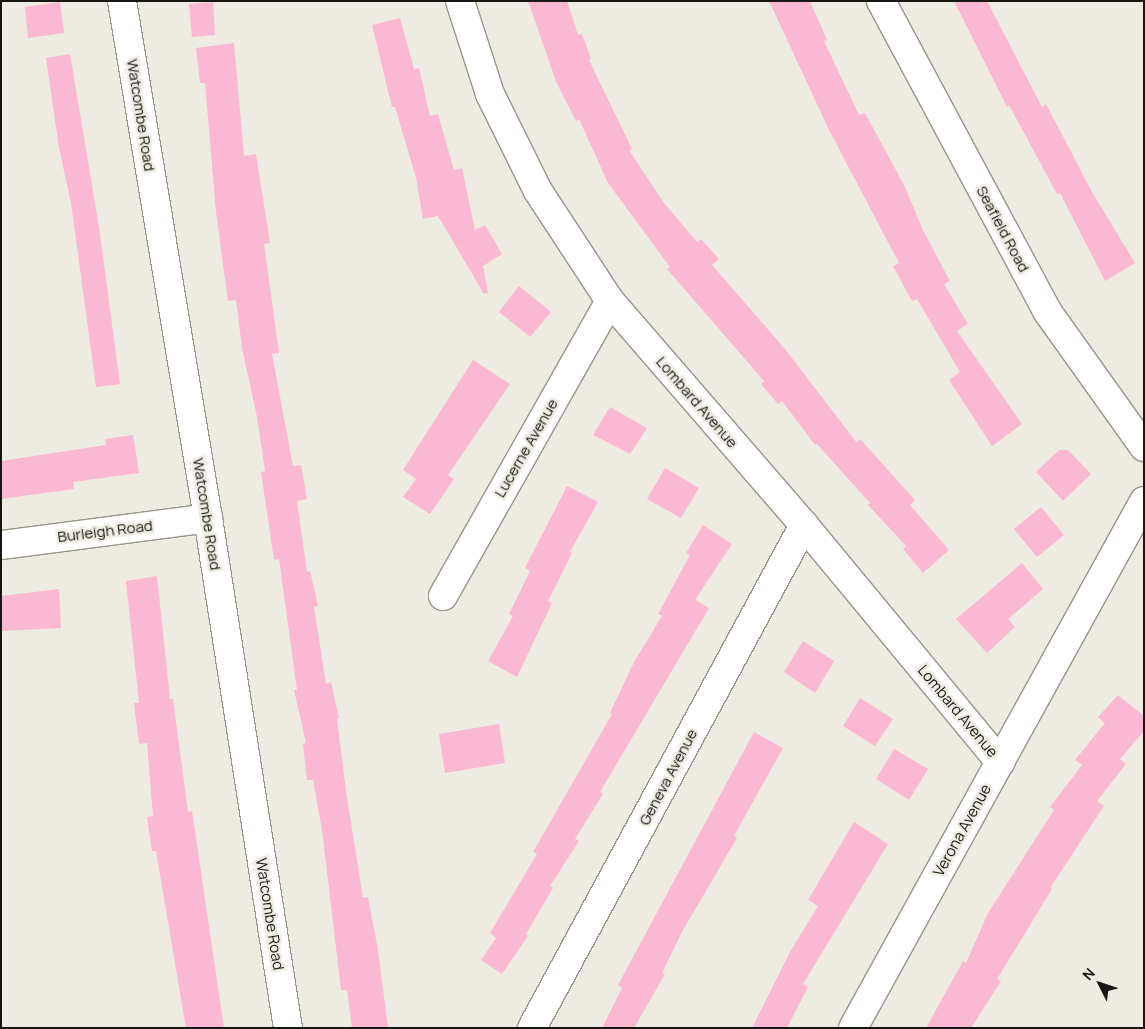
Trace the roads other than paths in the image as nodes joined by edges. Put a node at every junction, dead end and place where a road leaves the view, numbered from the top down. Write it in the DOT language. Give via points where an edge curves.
graph roads {
  1 [pos="122,1"];
  2 [pos="460,1"];
  3 [pos="880,1"];
  4 [pos="610,301"];
  5 [pos="1144,447"];
  6 [pos="1144,502"];
  7 [pos="208,518"];
  8 [pos="804,525"];
  9 [pos="1,545"];
  10 [pos="443,596"];
  11 [pos="1000,762"];
  12 [pos="288,1028"];
  13 [pos="532,1028"];
  14 [pos="853,1028"];
  1 -- 7 [label="street, Watcombe Road"];
  2 -- 4 [label="street, Lombard Avenue" via="490,94 538,192"];
  3 -- 5 [label="street, Seafield Road" via="1047,310"];
  4 -- 8 [label="street, Lombard Avenue"];
  4 -- 10 [label="street, Lucerne Avenue"];
  6 -- 11 [label="street, Verona Avenue"];
  7 -- 9 [label="street, Burleigh Road"];
  7 -- 12 [label="street, Watcombe Road"];
  8 -- 11 [label="street, Lombard Avenue"];
  8 -- 13 [label="street, Geneva Avenue"];
  11 -- 14 [label="street, Verona Avenue"];
}
